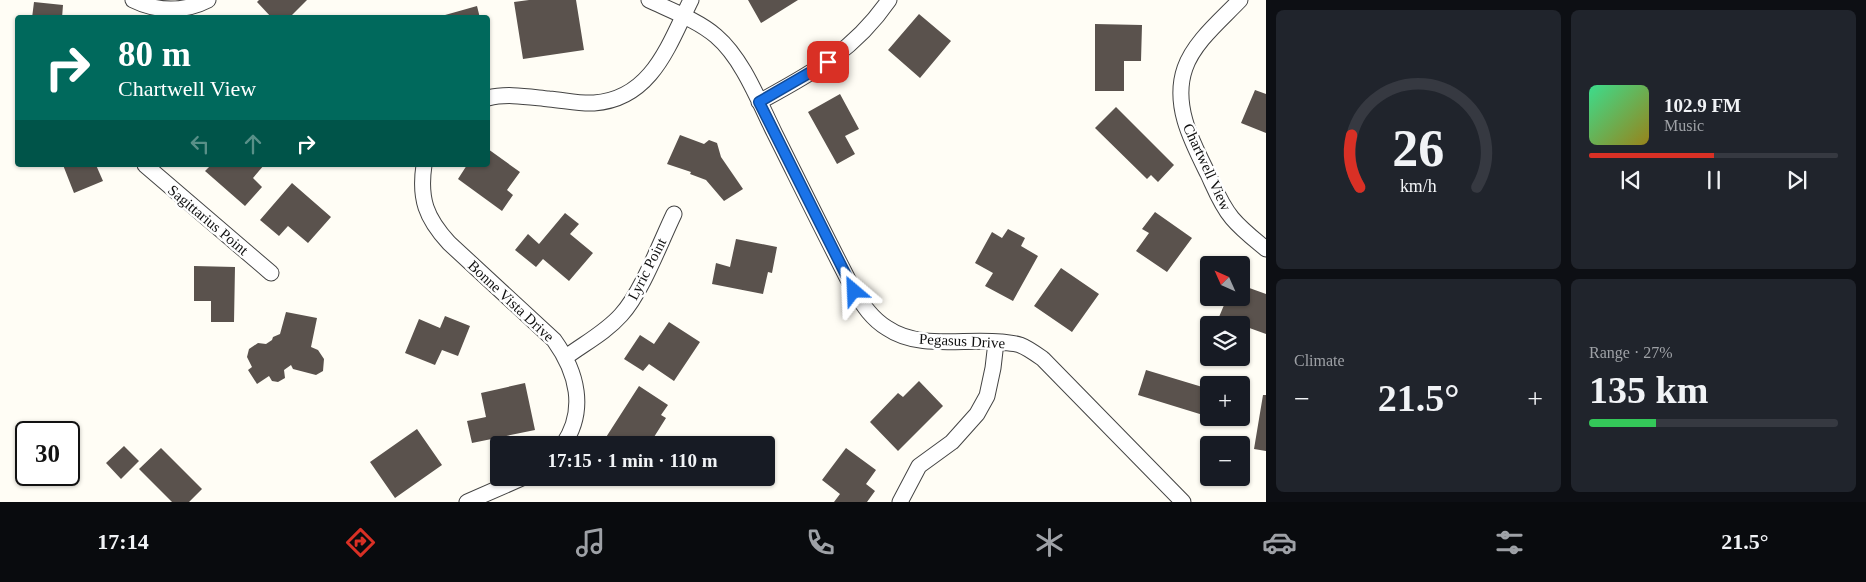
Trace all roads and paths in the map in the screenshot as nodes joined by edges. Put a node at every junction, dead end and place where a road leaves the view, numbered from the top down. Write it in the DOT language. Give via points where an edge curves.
graph roads {
  1 [pos="208,0"];
  2 [pos="649,0"];
  3 [pos="691,0"];
  4 [pos="889,0"];
  5 [pos="1240,0"];
  6 [pos="139,8"];
  7 [pos="682,16"];
  8 [pos="490,97"];
  9 [pos="759,102"];
  10 [pos="147,167"];
  11 [pos="424,167"];
  12 [pos="674,214"];
  13 [pos="1266,248"];
  14 [pos="271,273"];
  15 [pos="996,342"];
  16 [pos="566,357"];
  17 [pos="569,436"];
  18 [pos="504,486"];
  19 [pos="467,502"];
  20 [pos="900,502"];
  21 [pos="1182,502"];
  1 -- 6 [label="street" via="182,9"];
  2 -- 7 [label="street, Pegasus Drive"];
  3 -- 7 [label="street"];
  4 -- 9 [label="street" via="878,16 838,55"];
  5 -- 13 [label="street, Chartwell View" via="1193,52 1185,68 1181,100 1190,138 1220,202 1246,233"];
  7 -- 8 [label="street" via="657,67 628,94 593,103 514,96"];
  7 -- 9 [label="street, Pegasus Drive" via="716,35 727,47"];
  9 -- 15 [label="street, Pegasus Drive" via="854,291 877,321 893,332 915,340"];
  10 -- 14 [label="street, Sagittarius Point"];
  11 -- 16 [label="street, Bonne Vista Drive" via="423,197 428,215 437,229 554,340"];
  12 -- 16 [label="street, Lyric Point" via="634,297 622,314"];
  15 -- 20 [label="street" via="987,396 977,414 952,442 918,466"];
  15 -- 21 [label="street, Pegasus Drive" via="1019,344 1043,359"];
  16 -- 17 [label="street, Bonne Vista Drive" via="577,396 576,417"];
  18 -- 19 [label="street"];
}
